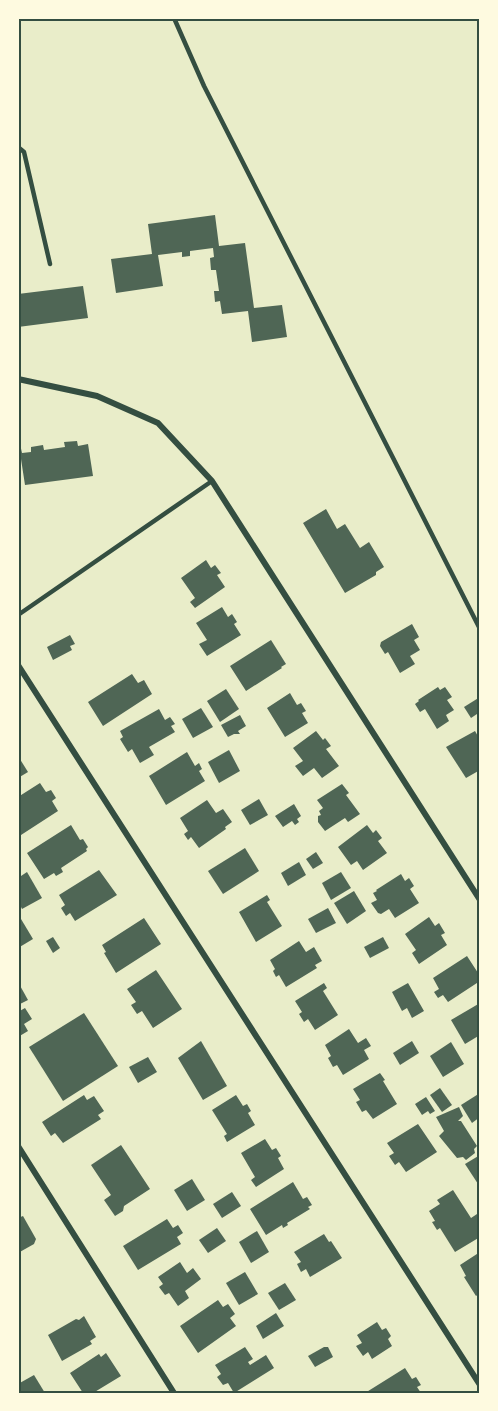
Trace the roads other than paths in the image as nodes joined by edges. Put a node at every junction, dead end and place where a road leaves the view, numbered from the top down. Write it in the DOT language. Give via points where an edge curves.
graph roads {
  1 [pos="174,18"];
  2 [pos="18,147"];
  3 [pos="50,264"];
  4 [pos="18,379"];
  5 [pos="212,481"];
  6 [pos="18,615"];
  7 [pos="480,629"];
  8 [pos="18,665"];
  9 [pos="480,900"];
  10 [pos="18,1146"];
  11 [pos="480,1385"];
  12 [pos="174,1393"];
  1 -- 7 [label="lane" via="204,86"];
  2 -- 3 [label="lane" via="24,152"];
  4 -- 5 [label="street" via="97,396 158,423"];
  5 -- 6 [label="lane"];
  5 -- 9 [label="street"];
  8 -- 11 [label="street"];
  10 -- 12 [label="street"];
}
